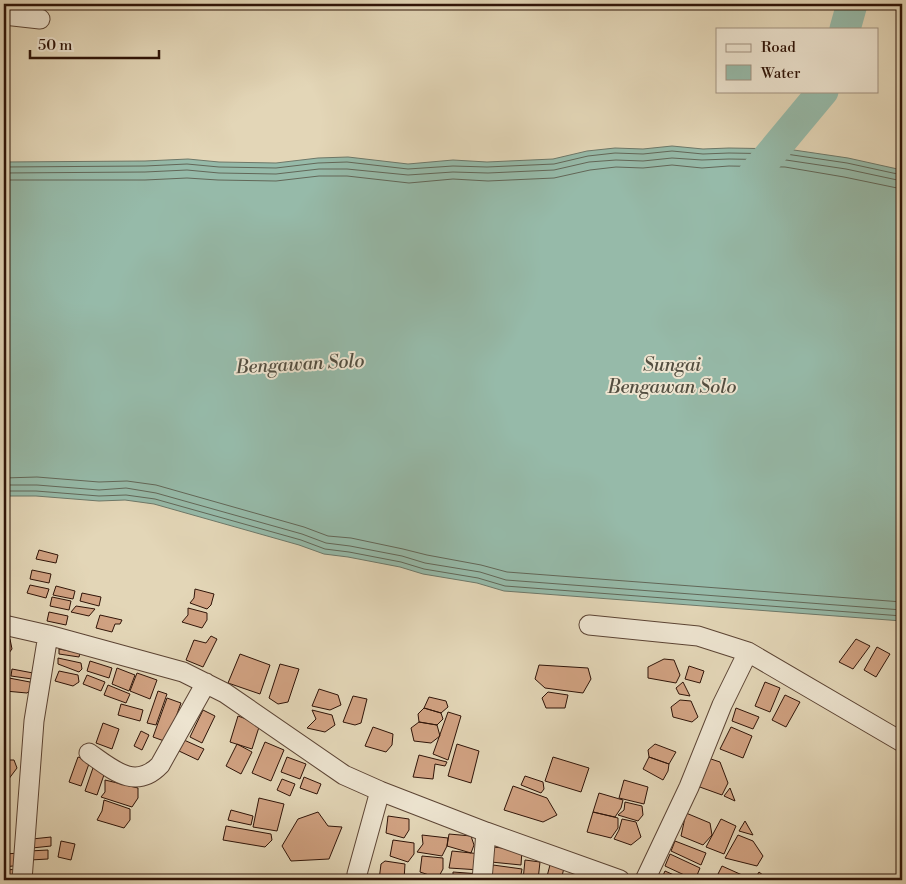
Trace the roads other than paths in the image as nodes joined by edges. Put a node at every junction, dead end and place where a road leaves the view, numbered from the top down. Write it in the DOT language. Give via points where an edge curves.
graph roads {
  1 [pos="4,15"];
  2 [pos="40,19"];
  3 [pos="4,625"];
  4 [pos="589,625"];
  5 [pos="48,635"];
  6 [pos="748,652"];
  7 [pos="206,683"];
  8 [pos="902,742"];
  9 [pos="89,753"];
  10 [pos="380,791"];
  11 [pos="486,832"];
  12 [pos="22,880"];
  13 [pos="357,880"];
  14 [pos="482,880"];
  15 [pos="620,880"];
  16 [pos="645,880"];
  1 -- 2 [label="street"];
  3 -- 5 [label="street"];
  4 -- 6 [label="street" via="698,636"];
  5 -- 7 [label="street" via="183,672"];
  5 -- 12 [label="street" via="34,721"];
  6 -- 8 [label="street"];
  6 -- 16 [label="street"];
  7 -- 9 [label="street" via="154,772 143,777 122,776"];
  7 -- 10 [label="street" via="344,776"];
  10 -- 11 [label="street"];
  10 -- 13 [label="street"];
  11 -- 14 [label="street"];
  11 -- 15 [label="street"];
}
